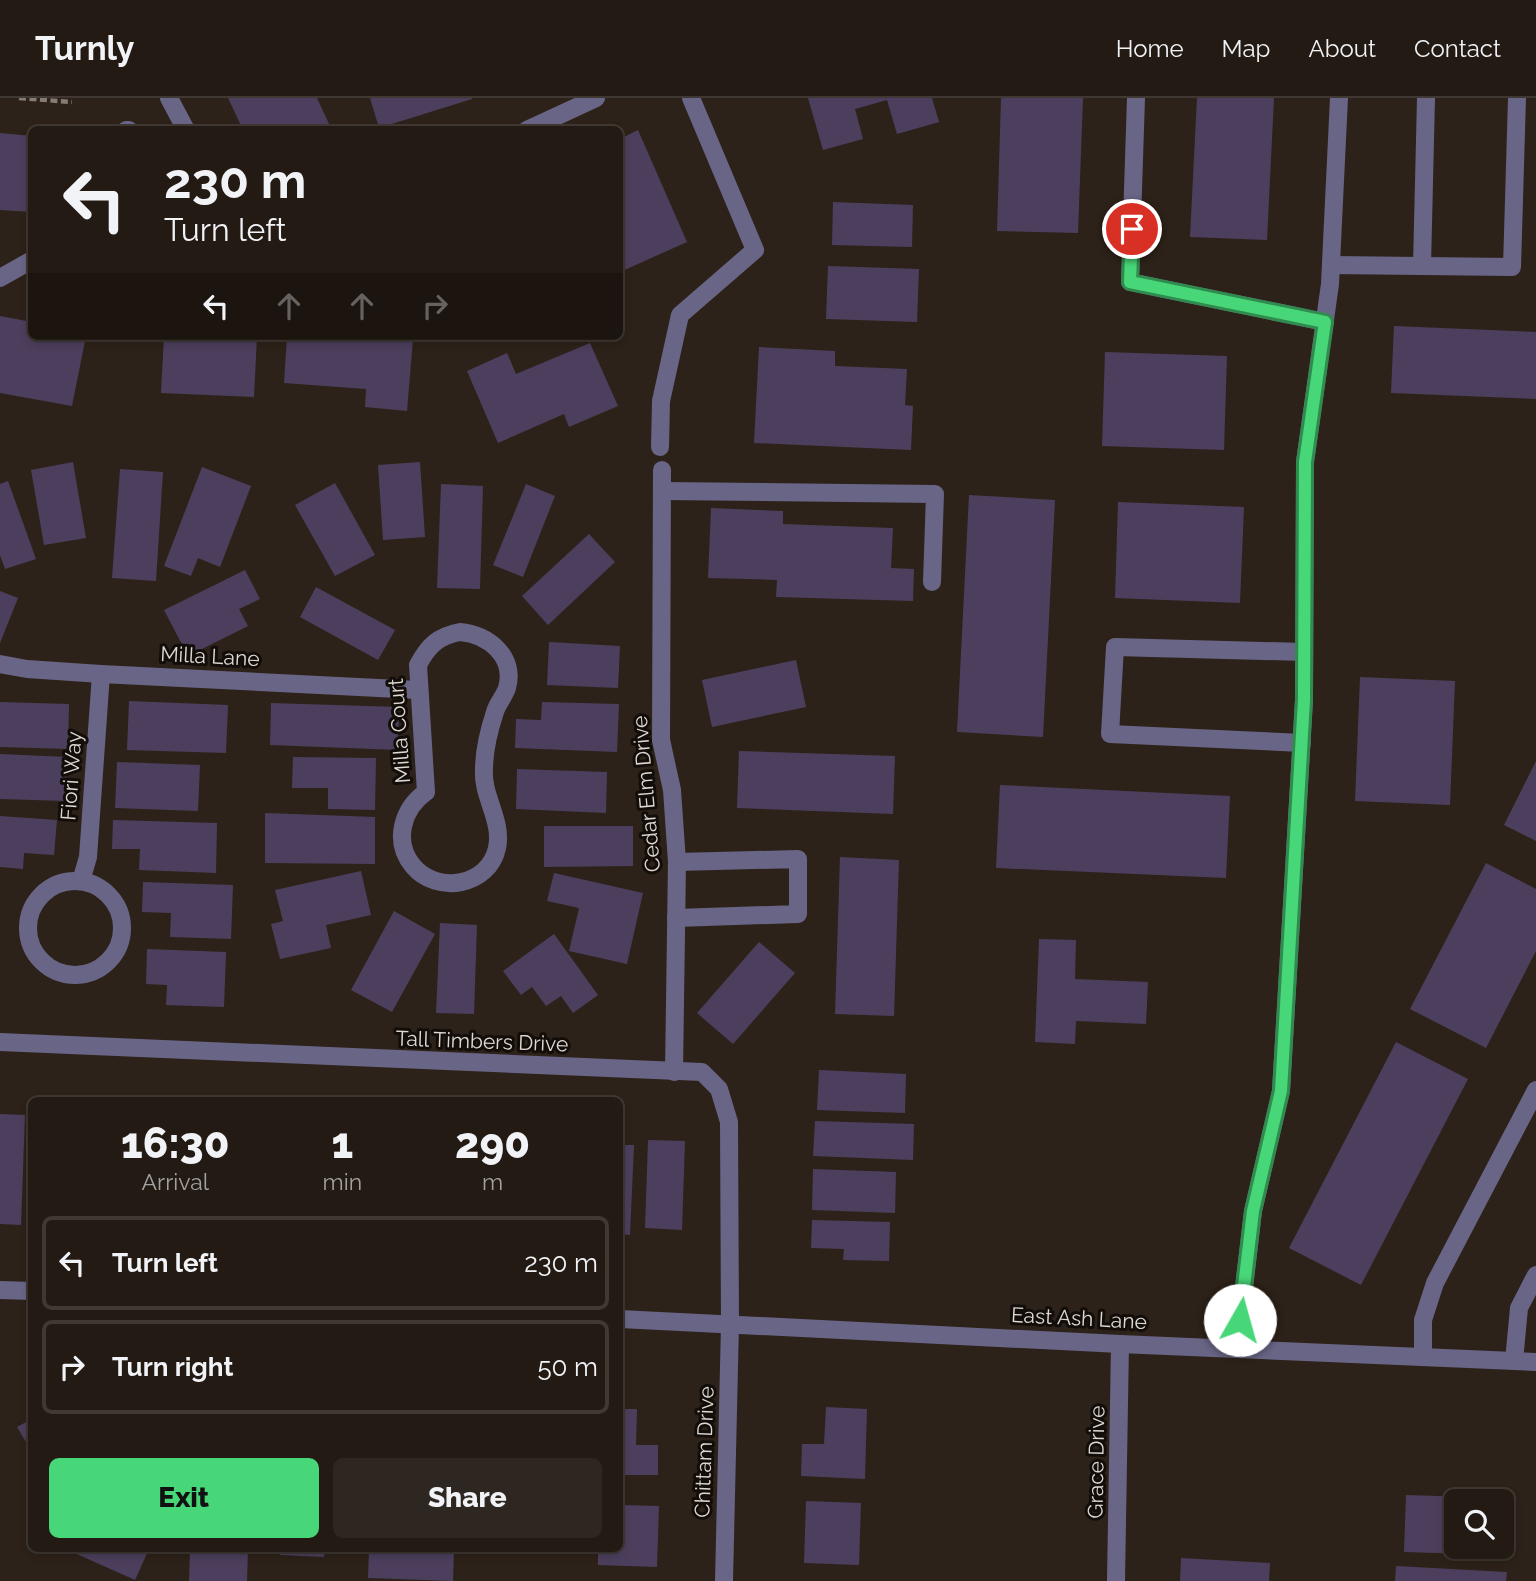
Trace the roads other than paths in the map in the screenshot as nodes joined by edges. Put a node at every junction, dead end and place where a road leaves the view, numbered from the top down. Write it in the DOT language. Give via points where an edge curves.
graph roads {
  1 [pos="169,98"];
  2 [pos="596,98"];
  3 [pos="691,98"];
  4 [pos="1136,98"];
  5 [pos="1339,98"];
  6 [pos="1426,98"];
  7 [pos="1517,98"];
  8 [pos="184,126"];
  9 [pos="536,126"];
  10 [pos="28,262"];
  11 [pos="1331,265"];
  12 [pos="1422,266"];
  13 [pos="0,278"];
  14 [pos="1325,322"];
  15 [pos="660,447"];
  16 [pos="662,470"];
  17 [pos="662,491"];
  18 [pos="932,582"];
  19 [pos="1304,652"];
  20 [pos="0,664"];
  21 [pos="101,674"];
  22 [pos="418,690"];
  23 [pos="1302,743"];
  24 [pos="677,862"];
  25 [pos="81,881"];
  26 [pos="676,918"];
  27 [pos="0,1042"];
  28 [pos="674,1072"];
  29 [pos="1536,1090"];
  30 [pos="1536,1275"];
  31 [pos="0,1290"];
  32 [pos="28,1292"];
  33 [pos="623,1319"];
  34 [pos="730,1324"];
  35 [pos="1120,1344"];
  36 [pos="1237,1348"];
  37 [pos="1423,1357"];
  38 [pos="1514,1361"];
  39 [pos="1536,1362"];
  40 [pos="724,1581"];
  41 [pos="1116,1581"];
  1 -- 8 [label="street"];
  2 -- 9 [label="street"];
  3 -- 15 [label="street" via="755,250 680,315 661,401"];
  4 -- 14 [label="street" via="1130,282"];
  5 -- 11 [label="street"];
  6 -- 12 [label="street"];
  7 -- 12 [label="street" via="1512,267"];
  10 -- 13 [label="street"];
  11 -- 12 [label="street"];
  11 -- 14 [label="street"];
  14 -- 19 [label="street" via="1305,462"];
  16 -- 17 [label="street, Cedar Elm Drive"];
  17 -- 18 [label="street" via="934,494"];
  17 -- 24 [label="street, Cedar Elm Drive" via="661,740 672,790"];
  19 -- 23 [label="street"];
  19 -- 23 [label="street" via="1115,647 1110,734"];
  20 -- 21 [label="street, Milla Lane"];
  21 -- 22 [label="street, Milla Lane"];
  21 -- 25 [label="street, Fiori Way" via="88,857"];
  22 -- 22 [label="street, Milla Court" via="426,792 407,812 401,834 404,850 419,873 433,881 466,881 484,871 497,848 499,830 483,772 495,710 507,688 508,669 494,644 473,633 446,634 428,646 418,665"];
  23 -- 36 [label="street" via="1281,1091 1253,1211"];
  24 -- 26 [label="street, Cedar Elm Drive"];
  24 -- 26 [label="street" via="798,859 798,914"];
  25 -- 25 [label="street" via="66,881 46,891 32,908 28,922 34,951 49,967 70,975 99,969 111,960 123,933 117,904 95,885"];
  26 -- 28 [label="street, Cedar Elm Drive"];
  27 -- 28 [label="street, Tall Timbers Drive"];
  28 -- 34 [label="street, Tall Timbers Drive" via="702,1072 719,1089 729,1122"];
  29 -- 37 [label="street" via="1436,1283 1423,1320"];
  30 -- 38 [label="street" via="1520,1308"];
  31 -- 32 [label="street"];
  33 -- 34 [label="street, East Ash Lane"];
  34 -- 35 [label="street, East Ash Lane"];
  34 -- 40 [label="street, Chittam Drive"];
  35 -- 36 [label="street, East Ash Lane"];
  35 -- 41 [label="street, Grace Drive"];
  36 -- 37 [label="street, East Ash Lane"];
  37 -- 38 [label="street, East Ash Lane"];
  38 -- 39 [label="street, East Ash Lane"];
}
